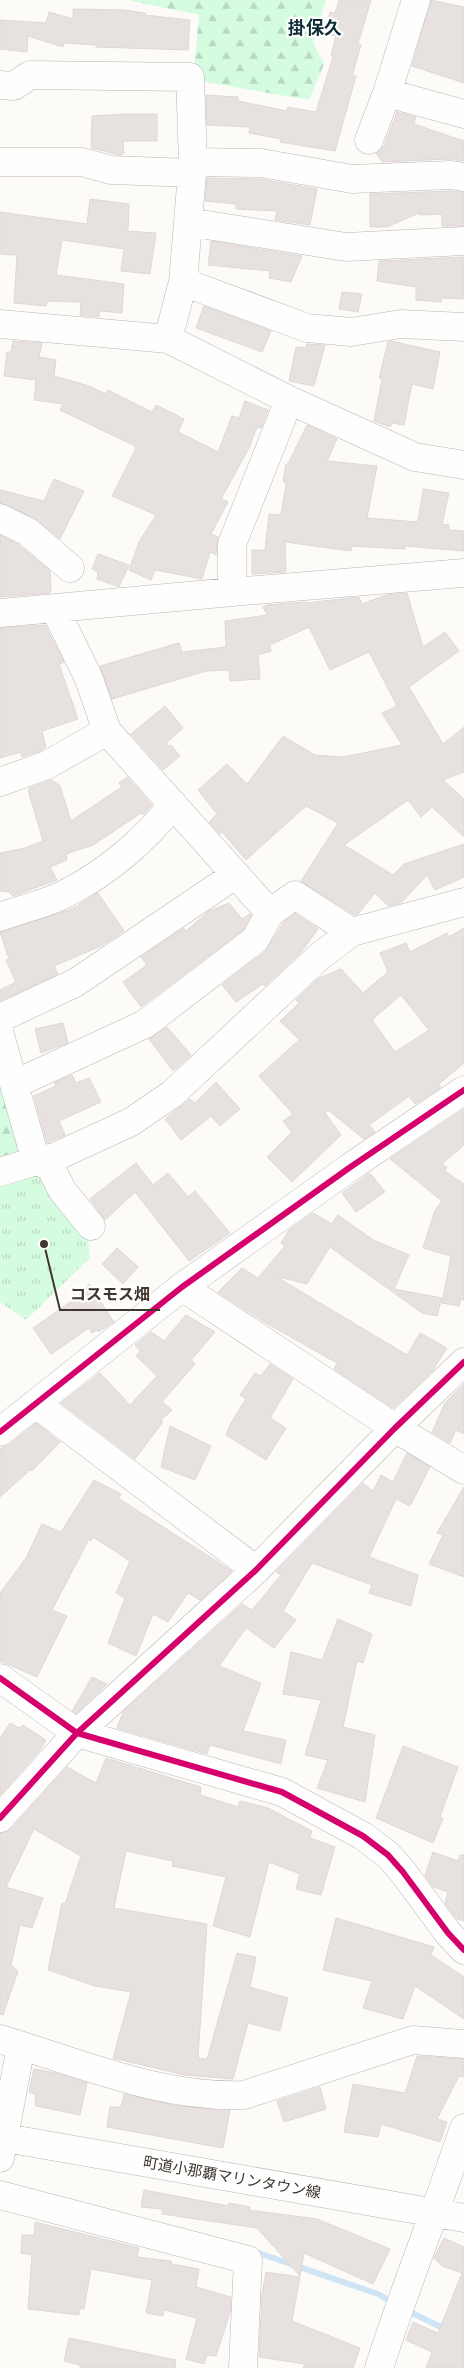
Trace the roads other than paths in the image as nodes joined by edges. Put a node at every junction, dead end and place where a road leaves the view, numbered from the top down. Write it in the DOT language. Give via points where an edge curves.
graph roads {
  1 [pos="416,0"];
  2 [pos="0,86"];
  3 [pos="387,93"];
  4 [pos="464,114"];
  5 [pos="369,140"];
  6 [pos="0,162"];
  7 [pos="192,167"];
  8 [pos="464,177"];
  9 [pos="188,222"];
  10 [pos="464,241"];
  11 [pos="183,282"];
  12 [pos="0,324"];
  13 [pos="464,327"];
  14 [pos="168,339"];
  15 [pos="289,400"];
  16 [pos="464,465"];
  17 [pos="0,518"];
  18 [pos="70,568"];
  19 [pos="464,573"];
  20 [pos="232,592"];
  21 [pos="55,609"];
  22 [pos="0,614"];
  23 [pos="107,731"];
  24 [pos="0,782"];
  25 [pos="173,804"];
  26 [pos="235,874"];
  27 [pos="464,902"];
  28 [pos="270,914"];
  29 [pos="0,916"];
  30 [pos="352,932"];
  31 [pos="0,1018"];
  32 [pos="0,1035"];
  33 [pos="15,1084"];
  34 [pos="464,1090"];
  35 [pos="36,1161"];
  36 [pos="0,1172"];
  37 [pos="91,1226"];
  38 [pos="182,1287"];
  39 [pos="464,1362"];
  40 [pos="36,1404"];
  41 [pos="395,1428"];
  42 [pos="0,1432"];
  43 [pos="464,1470"];
  44 [pos="256,1570"];
  45 [pos="0,1678"];
  46 [pos="77,1733"];
  47 [pos="0,1818"];
  48 [pos="464,1950"];
  49 [pos="10,2043"];
  50 [pos="464,2044"];
  51 [pos="464,2128"];
  52 [pos="2,2144"];
  53 [pos="0,2195"];
  54 [pos="435,2213"];
  55 [pos="464,2218"];
  56 [pos="243,2368"];
  57 [pos="378,2368"];
  1 -- 3 [label="street"];
  2 -- 7 [label="street" via="14,86 30,74 190,77"];
  3 -- 4 [label="street"];
  3 -- 5 [label="street"];
  6 -- 7 [label="street" via="82,162 111,170"];
  7 -- 8 [label="street" via="261,163 352,179"];
  7 -- 9 [label="street"];
  9 -- 10 [label="street" via="346,247"];
  9 -- 11 [label="street"];
  11 -- 13 [label="street" via="307,328 351,332 401,324"];
  11 -- 14 [label="street"];
  12 -- 14 [label="street"];
  14 -- 15 [label="street"];
  15 -- 16 [label="street" via="415,458"];
  15 -- 20 [label="street" via="232,544"];
  17 -- 18 [label="street" via="28,532"];
  19 -- 20 [label="street"];
  20 -- 21 [label="street"];
  21 -- 22 [label="street"];
  21 -- 23 [label="street" via="90,679"];
  23 -- 24 [label="street" via="47,765"];
  23 -- 25 [label="street"];
  25 -- 26 [label="street"];
  25 -- 29 [label="street" via="157,824 108,868 64,894"];
  26 -- 28 [label="street"];
  26 -- 31 [label="street" via="75,983"];
  27 -- 30 [label="street"];
  28 -- 30 [label="street" via="295,895"];
  28 -- 33 [label="street" via="255,940 145,1024"];
  30 -- 35 [label="street" via="320,956 172,1094 131,1122 55,1157"];
  32 -- 33 [label="street"];
  33 -- 35 [label="street"];
  34 -- 38 [label="street"];
  35 -- 36 [label="street"];
  35 -- 37 [label="street" via="50,1166 62,1190"];
  38 -- 40 [label="street"];
  38 -- 41 [label="street"];
  39 -- 41 [label="street"];
  40 -- 42 [label="street"];
  40 -- 44 [label="street"];
  41 -- 43 [label="street"];
  41 -- 44 [label="street"];
  44 -- 46 [label="street"];
  45 -- 46 [label="street"];
  46 -- 47 [label="street"];
  46 -- 48 [label="street" via="282,1792 363,1836 388,1854"];
  49 -- 50 [label="street" via="132,2081 216,2096 244,2095 413,2040"];
  49 -- 52 [label="street"];
  51 -- 54 [label="street"];
  52 -- 54 [label="street, 町道小那覇マリンタウン線"];
  53 -- 56 [label="street" via="248,2260"];
  54 -- 55 [label="street, 町道小那覇マリンタウン線"];
  54 -- 57 [label="street"];
}
